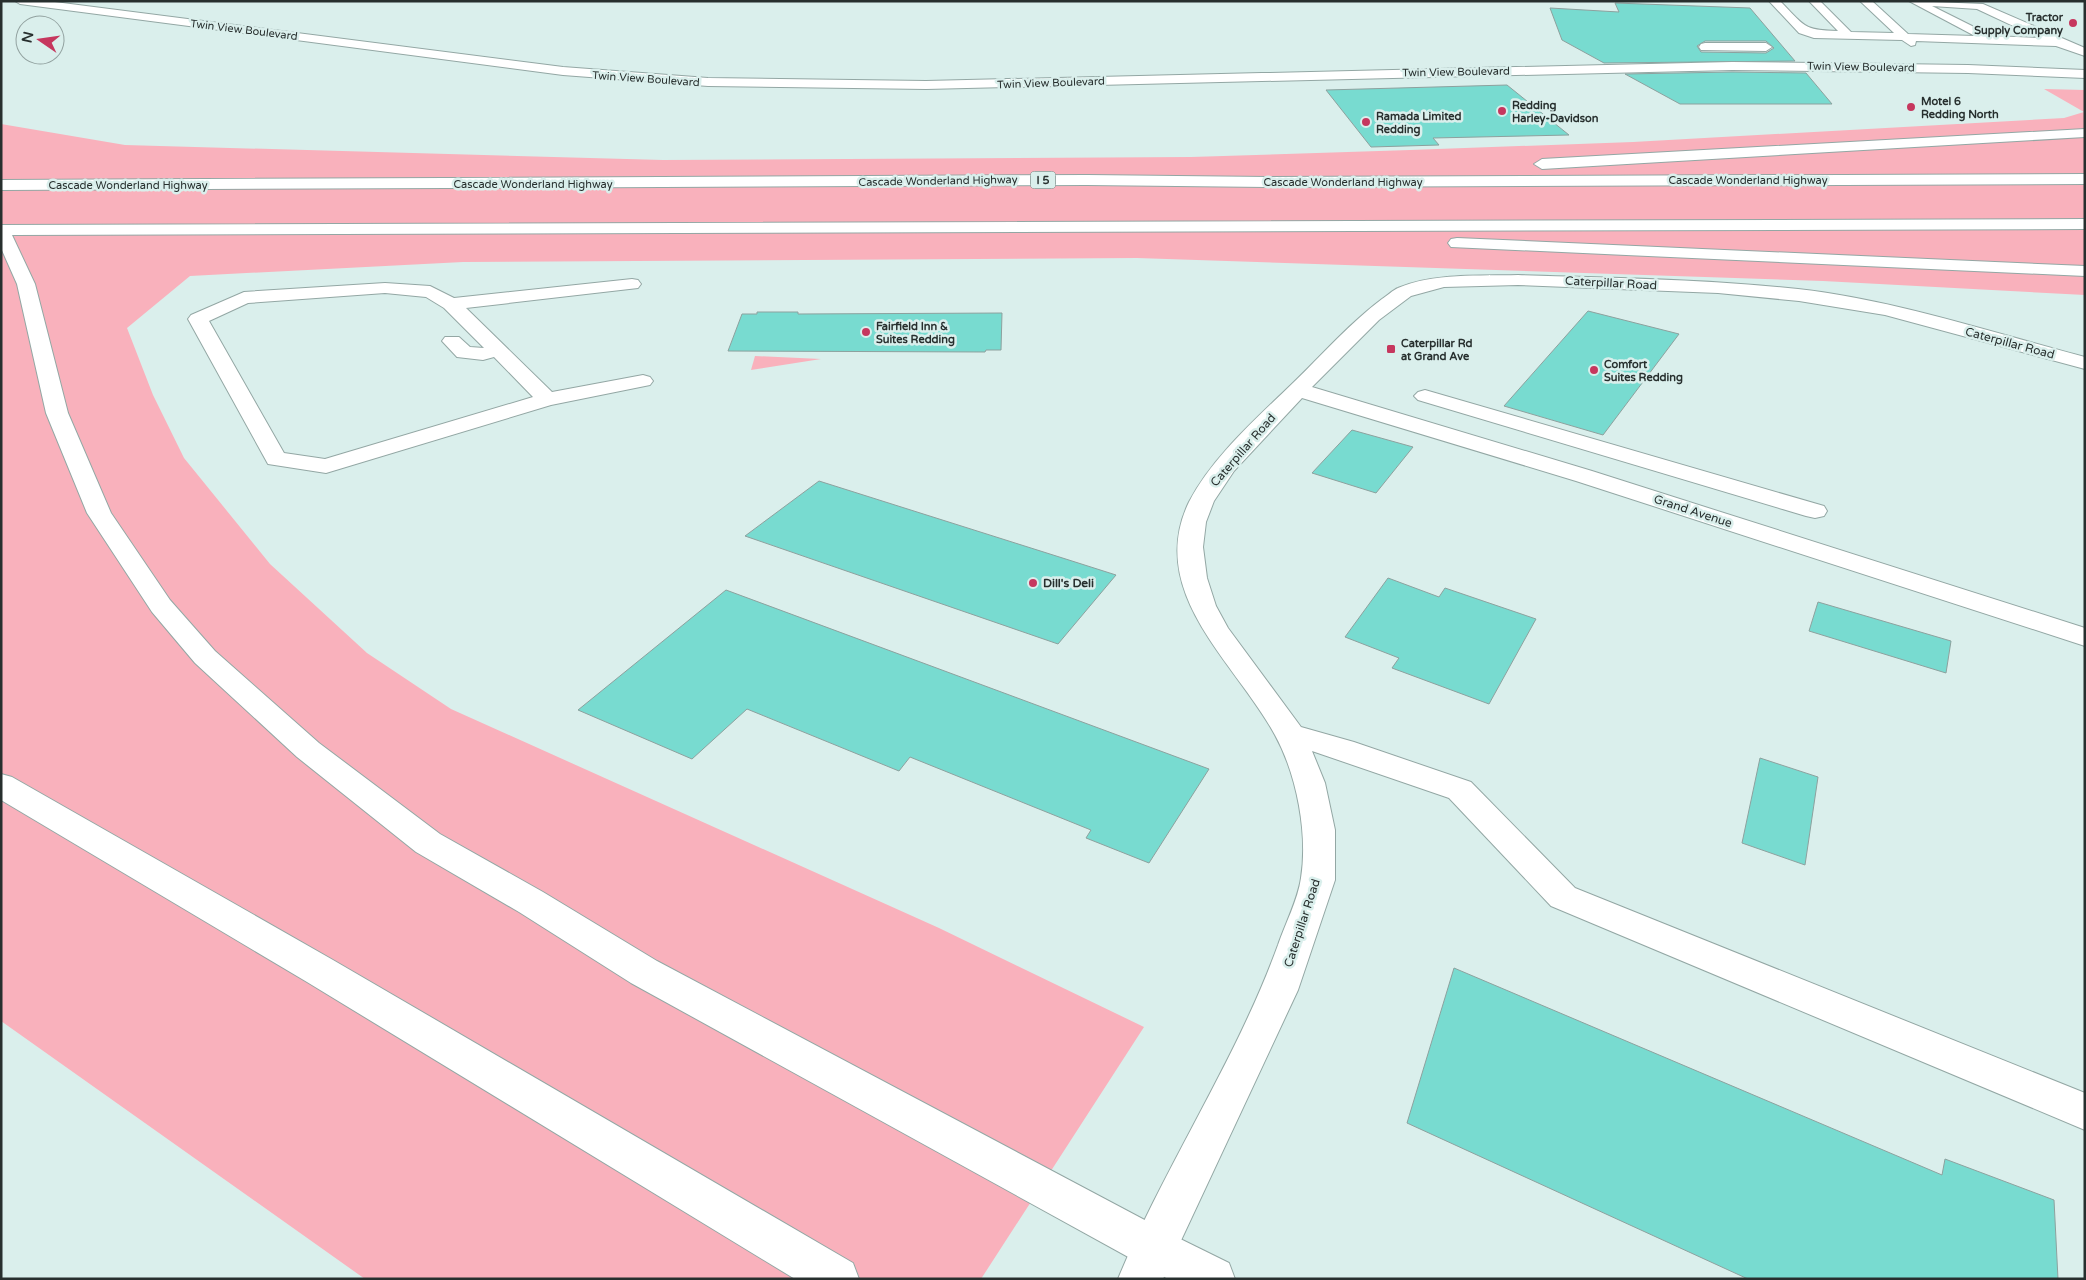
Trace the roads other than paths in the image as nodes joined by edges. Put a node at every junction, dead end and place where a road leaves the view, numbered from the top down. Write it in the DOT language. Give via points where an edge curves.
graph roads {
  1 [pos="20,1"];
  2 [pos="1774,1"];
  3 [pos="1814,1"];
  4 [pos="1865,1"];
  5 [pos="1909,1"];
  6 [pos="1914,1"];
  7 [pos="1786,13"];
  8 [pos="1828,15"];
  9 [pos="1848,35"];
  10 [pos="1906,38"];
  11 [pos="1997,42"];
  12 [pos="2058,42"];
  13 [pos="1705,47"];
  14 [pos="1774,48"];
  15 [pos="1901,49"];
  16 [pos="2085,52"];
  17 [pos="1938,69"];
  18 [pos="2060,72"];
  19 [pos="2085,74"];
  20 [pos="2079,85"];
  21 [pos="2085,133"];
  22 [pos="1528,164"];
  23 [pos="1488,166"];
  24 [pos="2085,179"];
  25 [pos="1087,180"];
  26 [pos="1,185"];
  27 [pos="2085,224"];
  28 [pos="1053,227"];
  29 [pos="7,241"];
  30 [pos="2085,271"];
  31 [pos="632,284"];
  32 [pos="454,307"];
  33 [pos="498,350"];
  34 [pos="2085,363"];
  35 [pos="642,381"];
  36 [pos="1299,390"];
  37 [pos="1425,396"];
  38 [pos="548,399"];
  39 [pos="1815,511"];
  40 [pos="2085,637"];
  41 [pos="1290,734"];
  42 [pos="1,785"];
  43 [pos="2085,1112"];
  44 [pos="1148,1264"];
  45 [pos="837,1279"];
  46 [pos="1213,1279"];
  1 -- 17 [label="main road, Twin View Boulevard" via="631,79 748,85 959,86 1668,66"];
  2 -- 7 [label="main road"];
  3 -- 8 [label="main road"];
  4 -- 10 [label="main road"];
  5 -- 6 [label="main road"];
  6 -- 11 [label="main road"];
  6 -- 12 [label="main road" via="1979,6"];
  7 -- 8 [label="main road"];
  7 -- 9 [label="main road" via="1803,31"];
  8 -- 9 [label="main road"];
  9 -- 10 [label="main road"];
  10 -- 11 [label="main road"];
  10 -- 15 [label="main road" via="1920,50"];
  11 -- 12 [label="main road"];
  11 -- 18 [label="main road"];
  12 -- 16 [label="main road"];
  13 -- 14 [label="main road"];
  17 -- 18 [label="main road, Twin View Boulevard"];
  17 -- 20 [label="main road"];
  18 -- 19 [label="main road"];
  18 -- 20 [label="main road, Twin View Boulevard"];
  21 -- 22 [label="main road"];
  23 -- 25 [label="main road"];
  24 -- 25 [label="main road, Cascade Wonderland Highway / I 5"];
  25 -- 26 [label="main road, Cascade Wonderland Highway / I 5"];
  27 -- 28 [label="main road"];
  28 -- 29 [label="main road"];
  28 -- 30 [label="main road" via="1140,234 1691,252"];
  29 -- 44 [label="main road" via="26,284 57,413 99,513 161,606 205,657 308,750 428,843"];
  31 -- 32 [label="main road"];
  32 -- 33 [label="main road"];
  32 -- 33 [label="main road" via="444,331 464,353 483,354"];
  32 -- 38 [label="main road" via="430,292 385,288 244,298 198,319 276,459 326,466"];
  33 -- 38 [label="main road"];
  34 -- 36 [label="main road, Caterpillar Road" via="1916,317 1835,300 1718,288 1481,280 1444,282 1404,292 1372,316"];
  35 -- 38 [label="main road"];
  36 -- 40 [label="main road, Grand Avenue" via="1584,476"];
  36 -- 41 [label="main road, Caterpillar Road" via="1256,432 1212,483 1194,522 1190,547 1194,578 1203,606"];
  37 -- 39 [label="main road"];
  41 -- 43 [label="main road" via="1460,790 1562,897"];
  41 -- 44 [label="main road, Caterpillar Road" via="1309,783 1319,830 1318,880 1280,990"];
  42 -- 45 [label="main road"];
  44 -- 46 [label="main road"];
}
